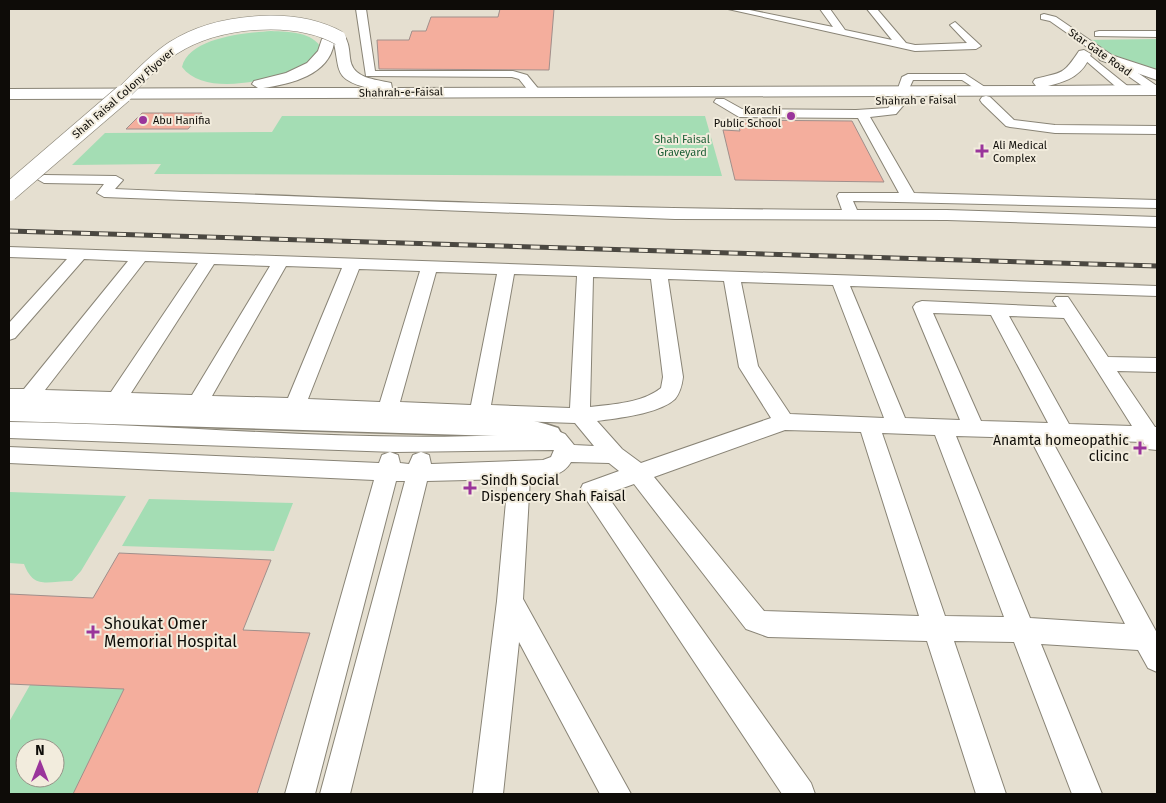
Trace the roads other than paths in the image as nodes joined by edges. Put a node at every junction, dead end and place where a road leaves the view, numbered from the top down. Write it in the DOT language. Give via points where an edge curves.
graph roads {
  1 [pos="361,9"];
  2 [pos="733,9"];
  3 [pos="788,9"];
  4 [pos="826,9"];
  5 [pos="872,9"];
  6 [pos="1034,9"];
  7 [pos="1044,17"];
  8 [pos="797,23"];
  9 [pos="955,25"];
  10 [pos="842,33"];
  11 [pos="1099,34"];
  12 [pos="1157,34"];
  13 [pos="333,40"];
  14 [pos="902,45"];
  15 [pos="1084,54"];
  16 [pos="1105,57"];
  17 [pos="9,89"];
  18 [pos="1157,89"];
  19 [pos="455,92"];
  20 [pos="535,92"];
  21 [pos="793,92"];
  22 [pos="9,94"];
  23 [pos="990,94"];
  24 [pos="1132,95"];
  25 [pos="902,96"];
  26 [pos="695,102"];
  27 [pos="720,102"];
  28 [pos="9,104"];
  29 [pos="653,109"];
  30 [pos="75,111"];
  31 [pos="117,111"];
  32 [pos="862,113"];
  33 [pos="1157,130"];
  34 [pos="44,179"];
  35 [pos="908,196"];
  36 [pos="12,198"];
  37 [pos="934,198"];
  38 [pos="1155,206"];
  39 [pos="851,214"];
  40 [pos="947,215"];
  41 [pos="1157,222"];
  42 [pos="955,232"];
  43 [pos="16,252"];
  44 [pos="80,254"];
  45 [pos="140,257"];
  46 [pos="209,259"];
  47 [pos="280,262"];
  48 [pos="352,265"];
  49 [pos="9,266"];
  50 [pos="429,267"];
  51 [pos="506,270"];
  52 [pos="585,273"];
  53 [pos="659,276"];
  54 [pos="732,278"];
  55 [pos="840,282"];
  56 [pos="1054,289"];
  57 [pos="1157,291"];
  58 [pos="997,310"];
  59 [pos="1070,312"];
  60 [pos="9,334"];
  61 [pos="1103,364"];
  62 [pos="1157,365"];
  63 [pos="9,396"];
  64 [pos="117,400"];
  65 [pos="198,402"];
  66 [pos="19,404"];
  67 [pos="296,406"];
  68 [pos="388,409"];
  69 [pos="480,413"];
  70 [pos="580,416"];
  71 [pos="784,422"];
  72 [pos="868,424"];
  73 [pos="897,425"];
  74 [pos="942,427"];
  75 [pos="974,428"];
  76 [pos="9,430"];
  77 [pos="1036,430"];
  78 [pos="1062,431"];
  79 [pos="1154,439"];
  80 [pos="557,443"];
  81 [pos="395,444"];
  82 [pos="426,444"];
  83 [pos="9,454"];
  84 [pos="614,454"];
  85 [pos="520,471"];
  86 [pos="387,472"];
  87 [pos="418,473"];
  88 [pos="638,473"];
  89 [pos="510,601"];
  90 [pos="936,628"];
  91 [pos="1022,630"];
  92 [pos="1152,648"];
  93 [pos="300,794"];
  94 [pos="334,794"];
  95 [pos="488,794"];
  96 [pos="616,794"];
  97 [pos="800,794"];
  98 [pos="991,794"];
  99 [pos="1086,794"];
  1 -- 20 [label="street" via="370,74 514,74 523,77"];
  2 -- 8 [label="street"];
  3 -- 8 [label="street"];
  4 -- 10 [label="street"];
  5 -- 14 [label="street"];
  6 -- 7 [label="street, Star Gate Road"];
  7 -- 15 [label="street, Star Gate Road"];
  7 -- 16 [label="street, Star Gate Road" via="1053,19"];
  8 -- 10 [label="street"];
  9 -- 14 [label="street" via="976,46 914,48"];
  10 -- 14 [label="street"];
  11 -- 12 [label="street"];
  13 -- 17 [label="highway" via="315,65 265,84"];
  13 -- 19 [label="highway" via="343,43 344,67 357,79 382,86"];
  13 -- 31 [label="main road, Shah Faisal Colony Flyover" via="288,28 250,29 216,36 183,50"];
  15 -- 23 [label="highway" via="1079,67 1071,74"];
  15 -- 24 [label="street, Star Gate Road"];
  16 -- 18 [label="highway"];
  18 -- 24 [label="highway"];
  19 -- 20 [label="highway, Shahrah-e-Faisal"];
  19 -- 22 [label="highway, Shahrah-e-Faisal"];
  20 -- 21 [label="highway, Shahrah-e-Faisal"];
  21 -- 25 [label="highway, Shahrah e Faisal"];
  23 -- 24 [label="highway, Shahrah e Faisal"];
  23 -- 25 [label="highway, Shahrah e Faisal"];
  23 -- 25 [label="street" via="965,77 908,77"];
  23 -- 33 [label="street" via="1010,123 1055,129"];
  25 -- 27 [label="highway, Shahrah e Faisal"];
  25 -- 32 [label="street" via="892,111"];
  26 -- 27 [label="highway, Shahrah e Faisal"];
  26 -- 28 [label="highway, Shahrah-e-Faisal"];
  26 -- 29 [label="highway"];
  27 -- 32 [label="street" via="739,113"];
  30 -- 31 [label="highway"];
  31 -- 34 [label="main road, Shah Faisal Colony Flyover"];
  31 -- 36 [label="main road, Shah Faisal Colony Flyover, bridge"];
  32 -- 35 [label="street"];
  34 -- 36 [label="main road, Shah Faisal Colony Flyover"];
  34 -- 39 [label="street" via="116,180 104,192 502,209 675,214"];
  35 -- 37 [label="street"];
  35 -- 39 [label="street" via="844,196"];
  37 -- 38 [label="street"];
  37 -- 40 [label="street"];
  39 -- 40 [label="street"];
  40 -- 41 [label="street"];
  40 -- 42 [label="street"];
  43 -- 44 [label="street"];
  43 -- 49 [label="street"];
  44 -- 45 [label="street"];
  44 -- 60 [label="street"];
  45 -- 46 [label="street"];
  45 -- 66 [label="street"];
  46 -- 47 [label="street"];
  46 -- 64 [label="street"];
  47 -- 48 [label="street"];
  47 -- 65 [label="street"];
  48 -- 50 [label="street"];
  48 -- 67 [label="street"];
  50 -- 51 [label="street"];
  50 -- 68 [label="street"];
  51 -- 52 [label="street"];
  51 -- 69 [label="street"];
  52 -- 53 [label="street"];
  52 -- 70 [label="street"];
  53 -- 54 [label="street"];
  53 -- 70 [label="street" via="673,377 671,388 667,395 650,403"];
  54 -- 55 [label="street"];
  54 -- 71 [label="street" via="749,367"];
  55 -- 56 [label="street"];
  55 -- 73 [label="street"];
  56 -- 57 [label="street"];
  56 -- 59 [label="street"];
  58 -- 59 [label="street"];
  58 -- 75 [label="street" via="922,307"];
  58 -- 78 [label="street"];
  59 -- 61 [label="street"];
  61 -- 62 [label="street"];
  61 -- 79 [label="street"];
  63 -- 66 [label="street"];
  64 -- 65 [label="street"];
  64 -- 66 [label="street"];
  65 -- 67 [label="street"];
  66 -- 80 [label="main road" via="498,426 522,428"];
  67 -- 68 [label="street"];
  68 -- 69 [label="street"];
  69 -- 70 [label="street"];
  70 -- 84 [label="street"];
  71 -- 72 [label="street"];
  71 -- 88 [label="street"];
  72 -- 73 [label="street"];
  72 -- 90 [label="street"];
  73 -- 74 [label="street"];
  74 -- 75 [label="street"];
  74 -- 91 [label="street"];
  75 -- 77 [label="street"];
  76 -- 81 [label="street"];
  77 -- 78 [label="street"];
  77 -- 92 [label="street"];
  78 -- 79 [label="street"];
  80 -- 82 [label="street"];
  80 -- 84 [label="street"];
  80 -- 85 [label="street" via="559,463 544,469"];
  81 -- 82 [label="street"];
  81 -- 86 [label="street"];
  82 -- 87 [label="street"];
  83 -- 86 [label="street"];
  84 -- 88 [label="street"];
  85 -- 87 [label="street"];
  85 -- 89 [label="street"];
  86 -- 87 [label="street"];
  86 -- 93 [label="street"];
  87 -- 94 [label="street"];
  88 -- 90 [label="street" via="761,624"];
  88 -- 97 [label="street" via="591,490"];
  89 -- 95 [label="street"];
  89 -- 96 [label="street"];
  90 -- 91 [label="street"];
  90 -- 98 [label="street"];
  91 -- 92 [label="street"];
  91 -- 99 [label="street"];
}
